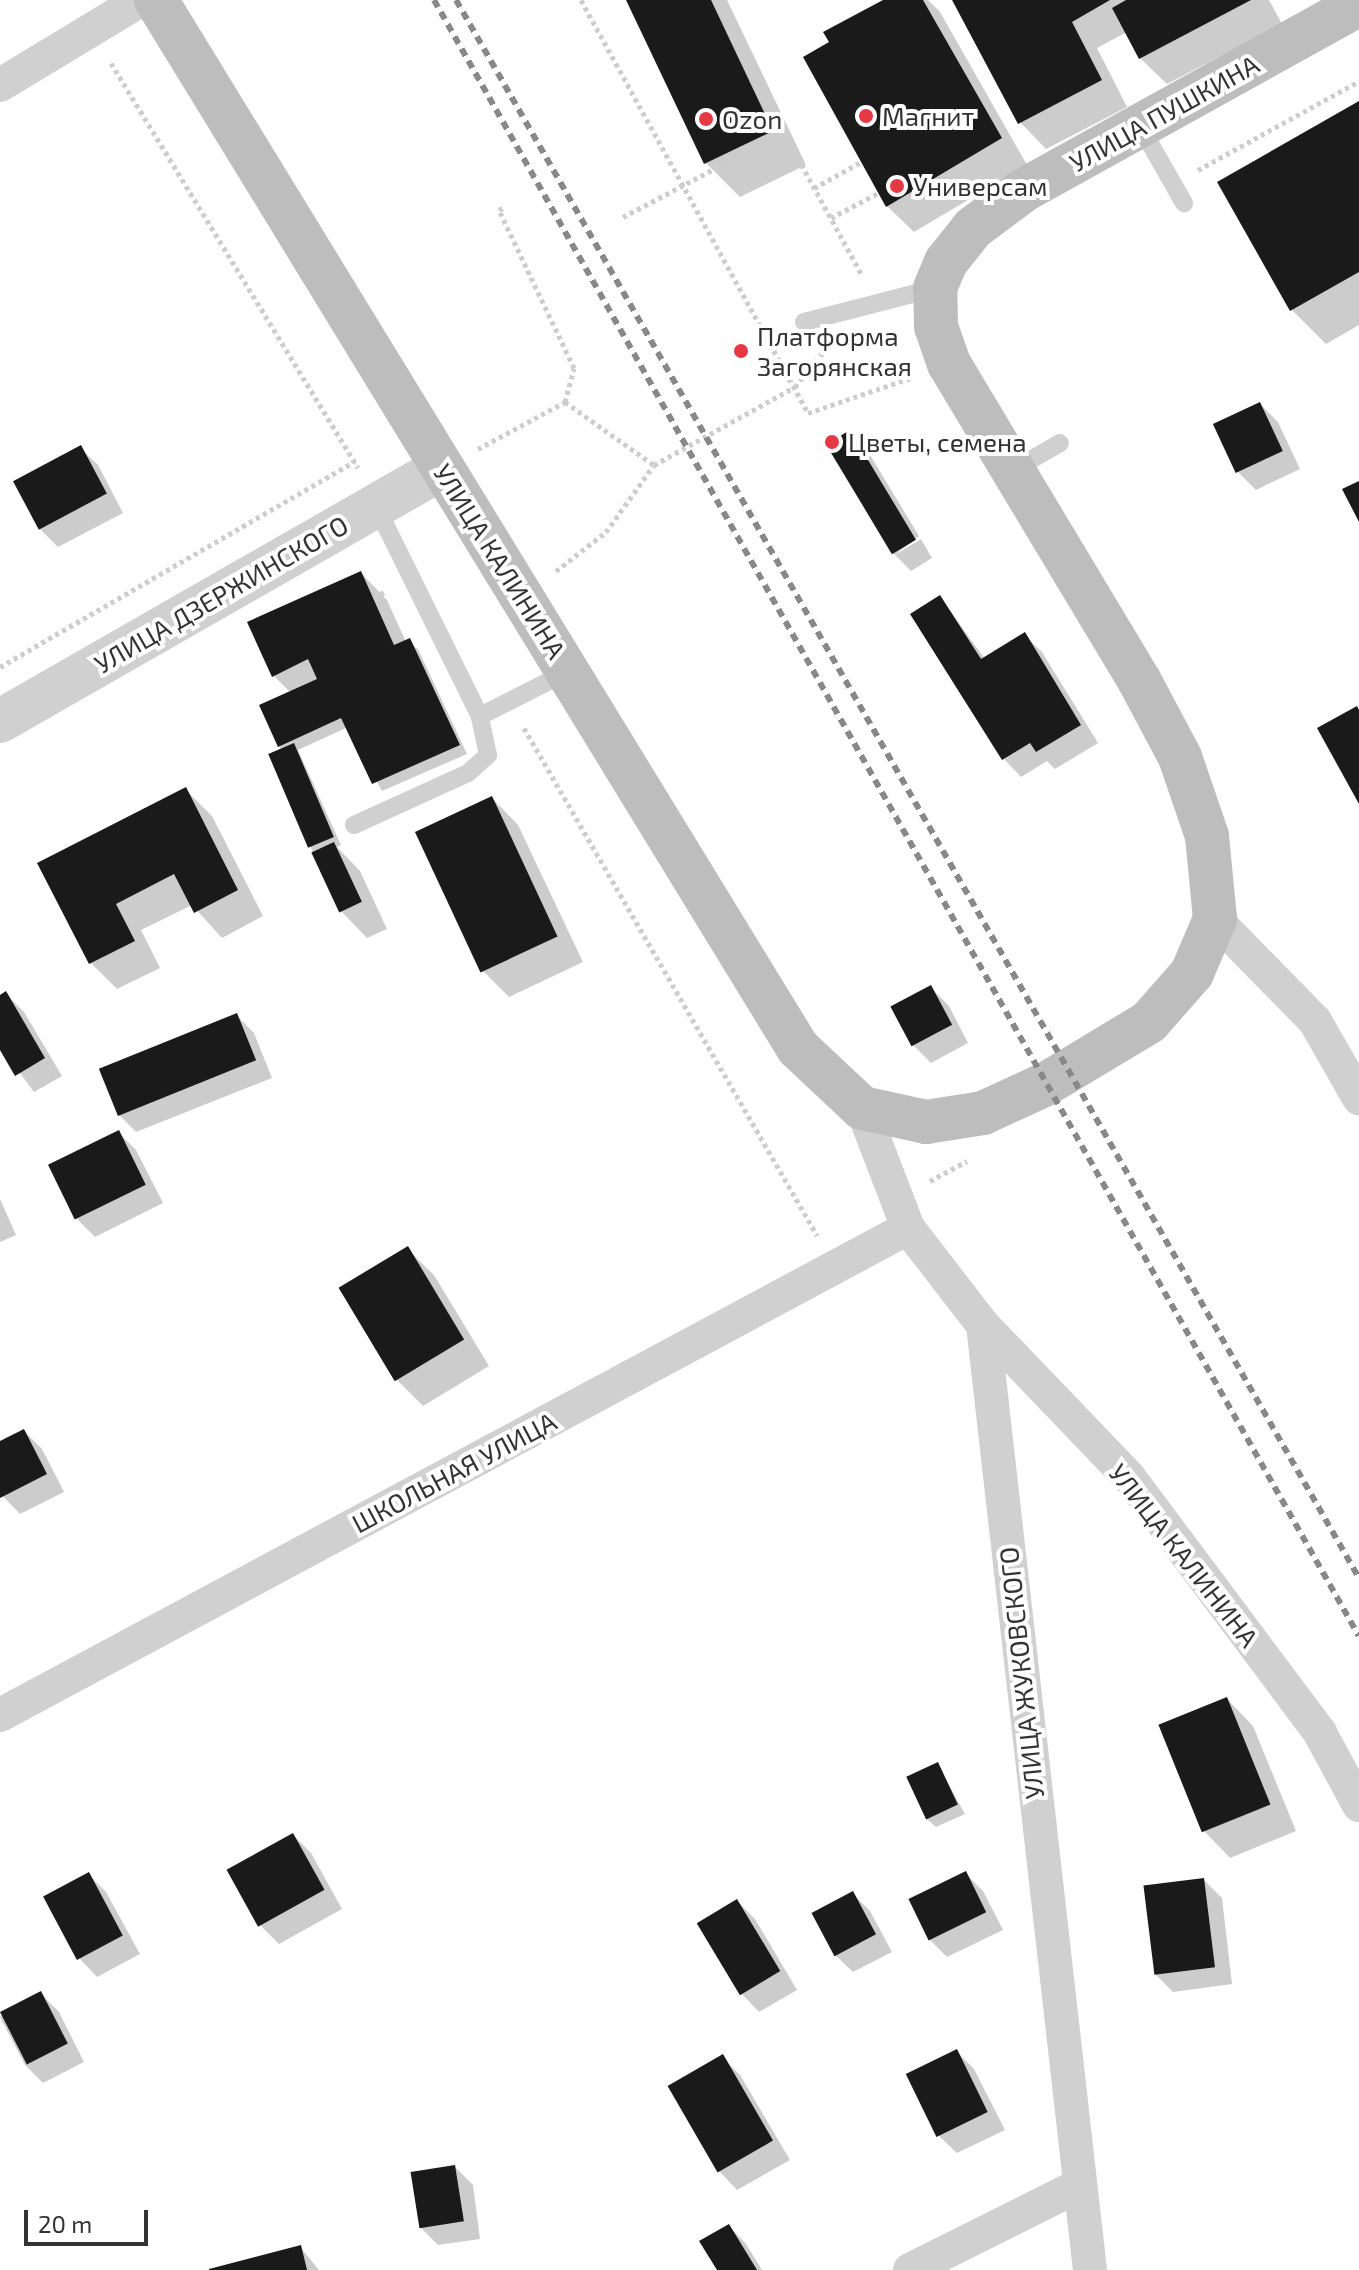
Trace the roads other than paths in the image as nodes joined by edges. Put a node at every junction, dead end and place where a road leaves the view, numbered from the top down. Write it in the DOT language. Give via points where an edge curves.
graph roads {
  1 [pos="141,0"];
  2 [pos="156,0"];
  3 [pos="1359,4"];
  4 [pos="0,85"];
  5 [pos="1140,126"];
  6 [pos="1184,203"];
  7 [pos="935,288"];
  8 [pos="804,322"];
  9 [pos="1060,443"];
  10 [pos="442,468"];
  11 [pos="1013,470"];
  12 [pos="378,503"];
  13 [pos="567,672"];
  14 [pos="480,716"];
  15 [pos="0,721"];
  16 [pos="354,825"];
  17 [pos="1215,919"];
  18 [pos="1359,1098"];
  19 [pos="862,1108"];
  20 [pos="908,1228"];
  21 [pos="983,1325"];
  22 [pos="0,1715"];
  23 [pos="1359,1805"];
  24 [pos="1078,2186"];
  25 [pos="910,2270"];
  26 [pos="1090,2270"];
  1 -- 4 [label="street"];
  2 -- 10 [label="main road, УЛИЦА КАЛИНИНА"];
  3 -- 5 [label="main road, УЛИЦА ПУШКИНА"];
  5 -- 6 [label="lane"];
  5 -- 7 [label="main road, УЛИЦА ПУШКИНА" via="1024,190 973,228 946,262"];
  7 -- 8 [label="lane"];
  7 -- 11 [label="main road" via="936,327 949,364"];
  9 -- 11 [label="lane"];
  10 -- 12 [label="street, УЛИЦА ДЗЕРЖИНСКОГО"];
  10 -- 13 [label="main road, УЛИЦА КАЛИНИНА"];
  11 -- 17 [label="main road" via="1180,757 1207,836"];
  12 -- 14 [label="lane"];
  12 -- 15 [label="street, УЛИЦА ДЗЕРЖИНСКОГО"];
  13 -- 14 [label="lane"];
  13 -- 19 [label="main road, УЛИЦА КАЛИНИНА" via="798,1048"];
  14 -- 16 [label="lane" via="488,755 468,773"];
  17 -- 18 [label="street" via="1315,1021"];
  17 -- 19 [label="main road" via="1192,973 1149,1022 1046,1084 983,1113 926,1122"];
  19 -- 20 [label="street"];
  20 -- 21 [label="street"];
  20 -- 22 [label="street, ШКОЛЬНАЯ УЛИЦА"];
  21 -- 23 [label="street, УЛИЦА КАЛИНИНА" via="1128,1476 1320,1733"];
  21 -- 24 [label="street, УЛИЦА ЖУКОВСКОГО"];
  24 -- 25 [label="street"];
  24 -- 26 [label="street, УЛИЦА ЖУКОВСКОГО"];
}
